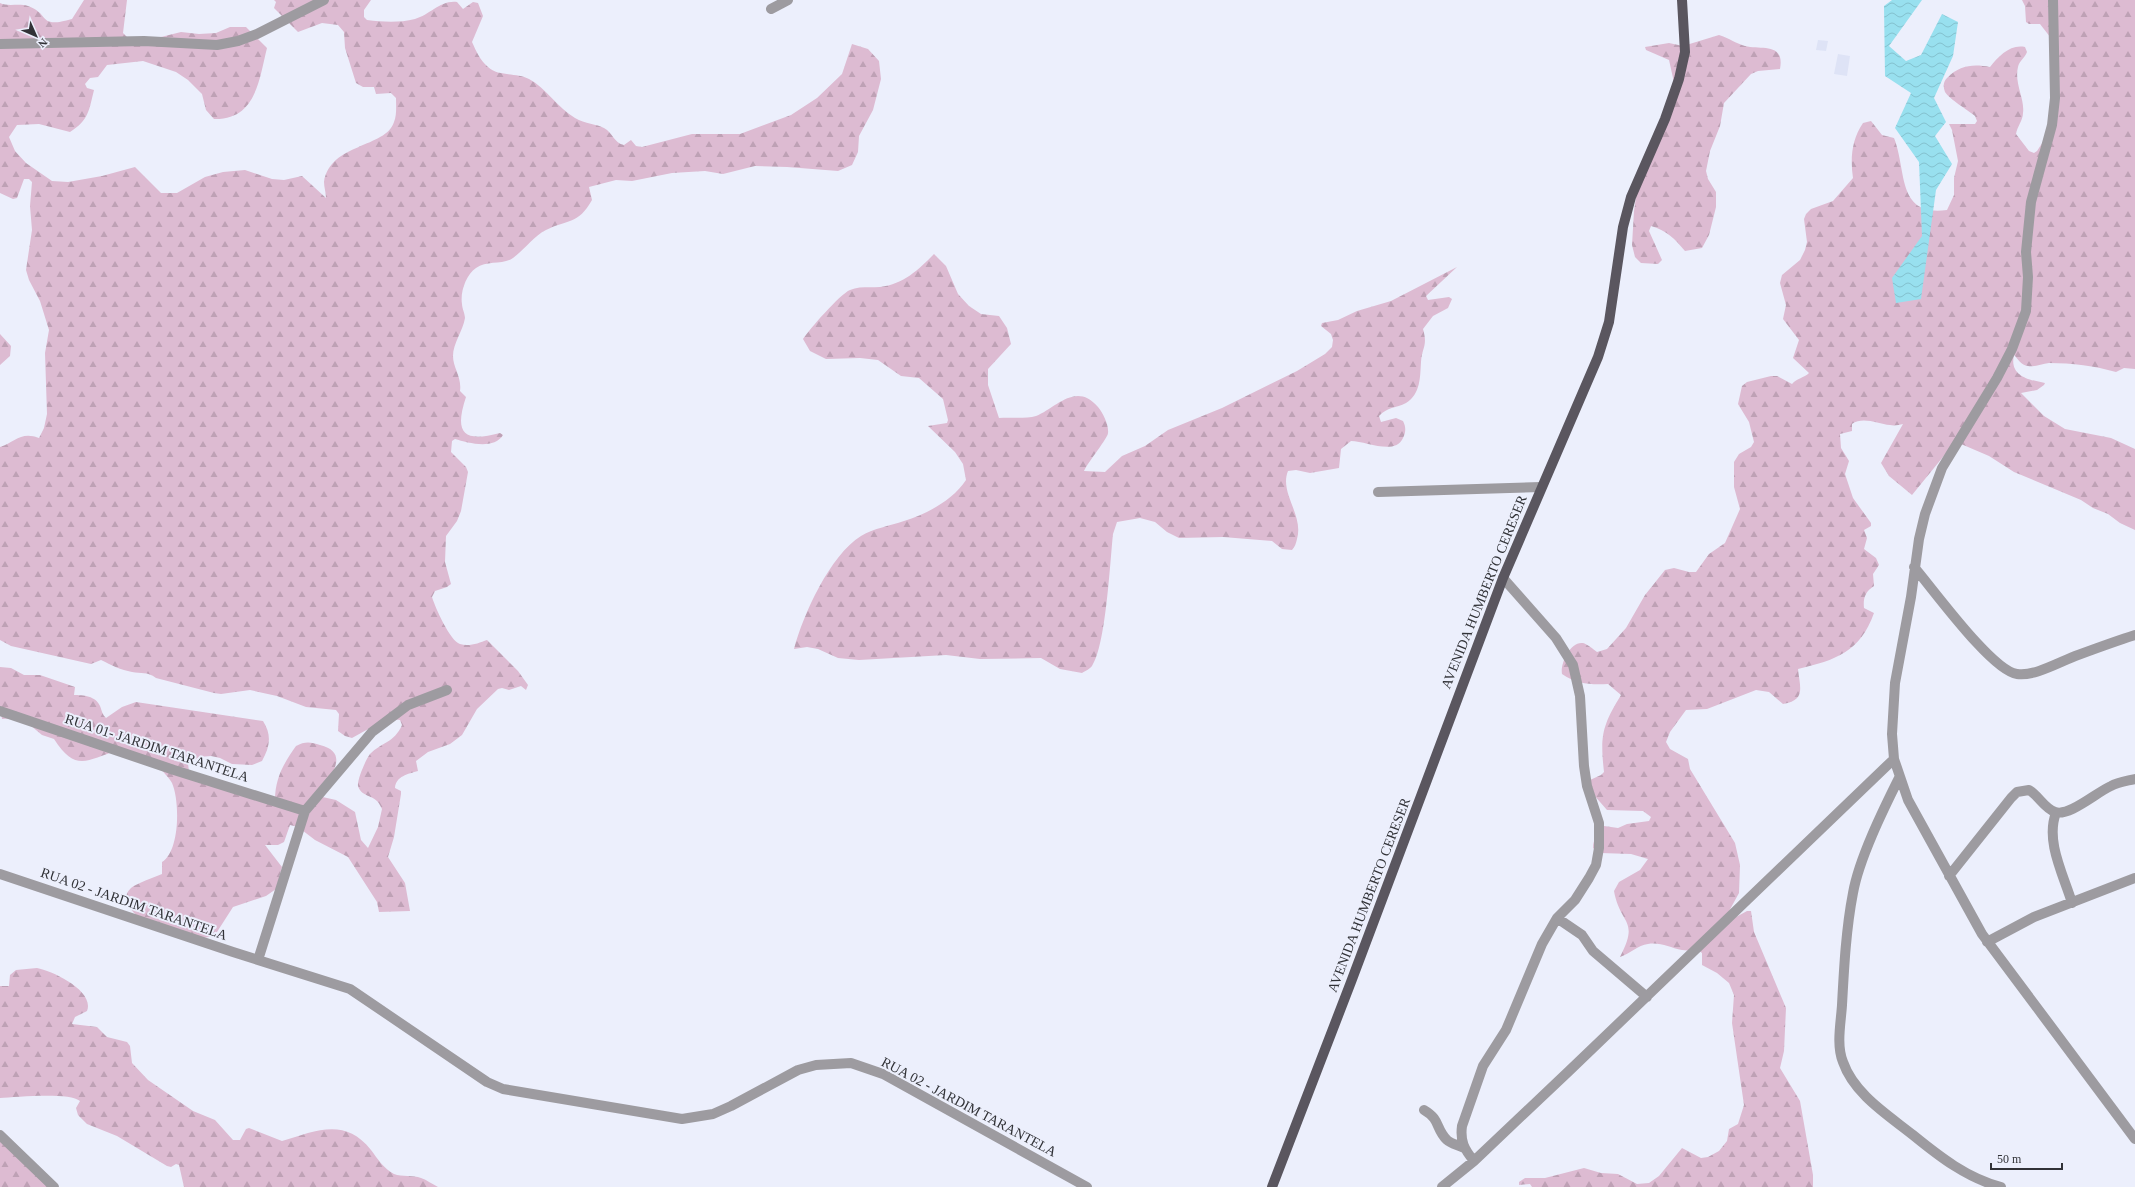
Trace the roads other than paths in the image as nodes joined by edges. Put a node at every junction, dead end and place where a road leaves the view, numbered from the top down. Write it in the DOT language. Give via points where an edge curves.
graph roads {
  1 [pos="324,0"];
  2 [pos="788,0"];
  3 [pos="1682,0"];
  4 [pos="2053,0"];
  5 [pos="771,9"];
  6 [pos="0,44"];
  7 [pos="1542,487"];
  8 [pos="1378,492"];
  9 [pos="1914,567"];
  10 [pos="1503,578"];
  11 [pos="2135,635"];
  12 [pos="447,690"];
  13 [pos="0,710"];
  14 [pos="1894,759"];
  15 [pos="1899,778"];
  16 [pos="2135,779"];
  17 [pos="305,811"];
  18 [pos="2056,813"];
  19 [pos="0,874"];
  20 [pos="1949,876"];
  21 [pos="2135,878"];
  22 [pos="2072,902"];
  23 [pos="1557,918"];
  24 [pos="1987,942"];
  25 [pos="258,960"];
  26 [pos="1647,997"];
  27 [pos="1424,1110"];
  28 [pos="0,1135"];
  29 [pos="2135,1139"];
  30 [pos="1464,1148"];
  31 [pos="1474,1161"];
  32 [pos="54,1187"];
  33 [pos="1087,1187"];
  34 [pos="1272,1187"];
  35 [pos="1442,1187"];
  36 [pos="2001,1187"];
  1 -- 6 [label="street" via="257,34 217,45 144,41"];
  2 -- 5 [label="street"];
  3 -- 7 [label="main road, AVENIDA HUMBERTO CERESER" via="1685,52 1679,79 1631,197 1623,227 1609,322 1598,357"];
  4 -- 9 [label="street" via="2055,98 2052,125 2031,202 2026,252 2026,311 2012,349 1997,378 1942,468 1925,514"];
  7 -- 8 [label="street"];
  7 -- 10 [label="main road, AVENIDA HUMBERTO CERESER"];
  9 -- 11 [label="street" via="1973,638 2002,667 2018,675 2040,670"];
  9 -- 14 [label="street" via="1895,683 1892,734"];
  10 -- 23 [label="street" via="1566,651 1573,665 1580,696 1584,766 1599,823 1599,848 1596,865 1589,878 1575,900"];
  10 -- 34 [label="main road, AVENIDA HUMBERTO CERESER"];
  12 -- 17 [label="street" via="408,705 372,732"];
  13 -- 17 [label="street, RUA 01- JARDIM TARANTELA" via="174,770"];
  14 -- 15 [label="street"];
  14 -- 26 [label="street"];
  15 -- 20 [label="street" via="1911,806"];
  15 -- 36 [label="street" via="1868,850 1853,893 1842,1003 1842,1061 1853,1083 1923,1143 1965,1173"];
  16 -- 18 [label="street" via="2112,785 2070,810"];
  17 -- 25 [label="street"];
  18 -- 20 [label="street" via="2029,790 2017,792"];
  18 -- 22 [label="street" via="2052,825 2054,844"];
  19 -- 25 [label="street, RUA 02 - JARDIM TARANTELA"];
  20 -- 24 [label="street"];
  21 -- 22 [label="street"];
  22 -- 24 [label="street" via="2034,917"];
  23 -- 26 [label="street" via="1582,935 1593,951"];
  23 -- 30 [label="street" via="1542,944 1506,1030 1483,1066 1462,1126"];
  24 -- 29 [label="street"];
  25 -- 33 [label="street, RUA 02 - JARDIM TARANTELA" via="350,989 487,1082 503,1089 682,1119 725,1109 798,1070 816,1065 851,1063 883,1074"];
  26 -- 31 [label="street"];
  27 -- 30 [label="street" via="1434,1116 1447,1141"];
  28 -- 32 [label="street"];
  30 -- 31 [label="street"];
  31 -- 35 [label="street"];
}
